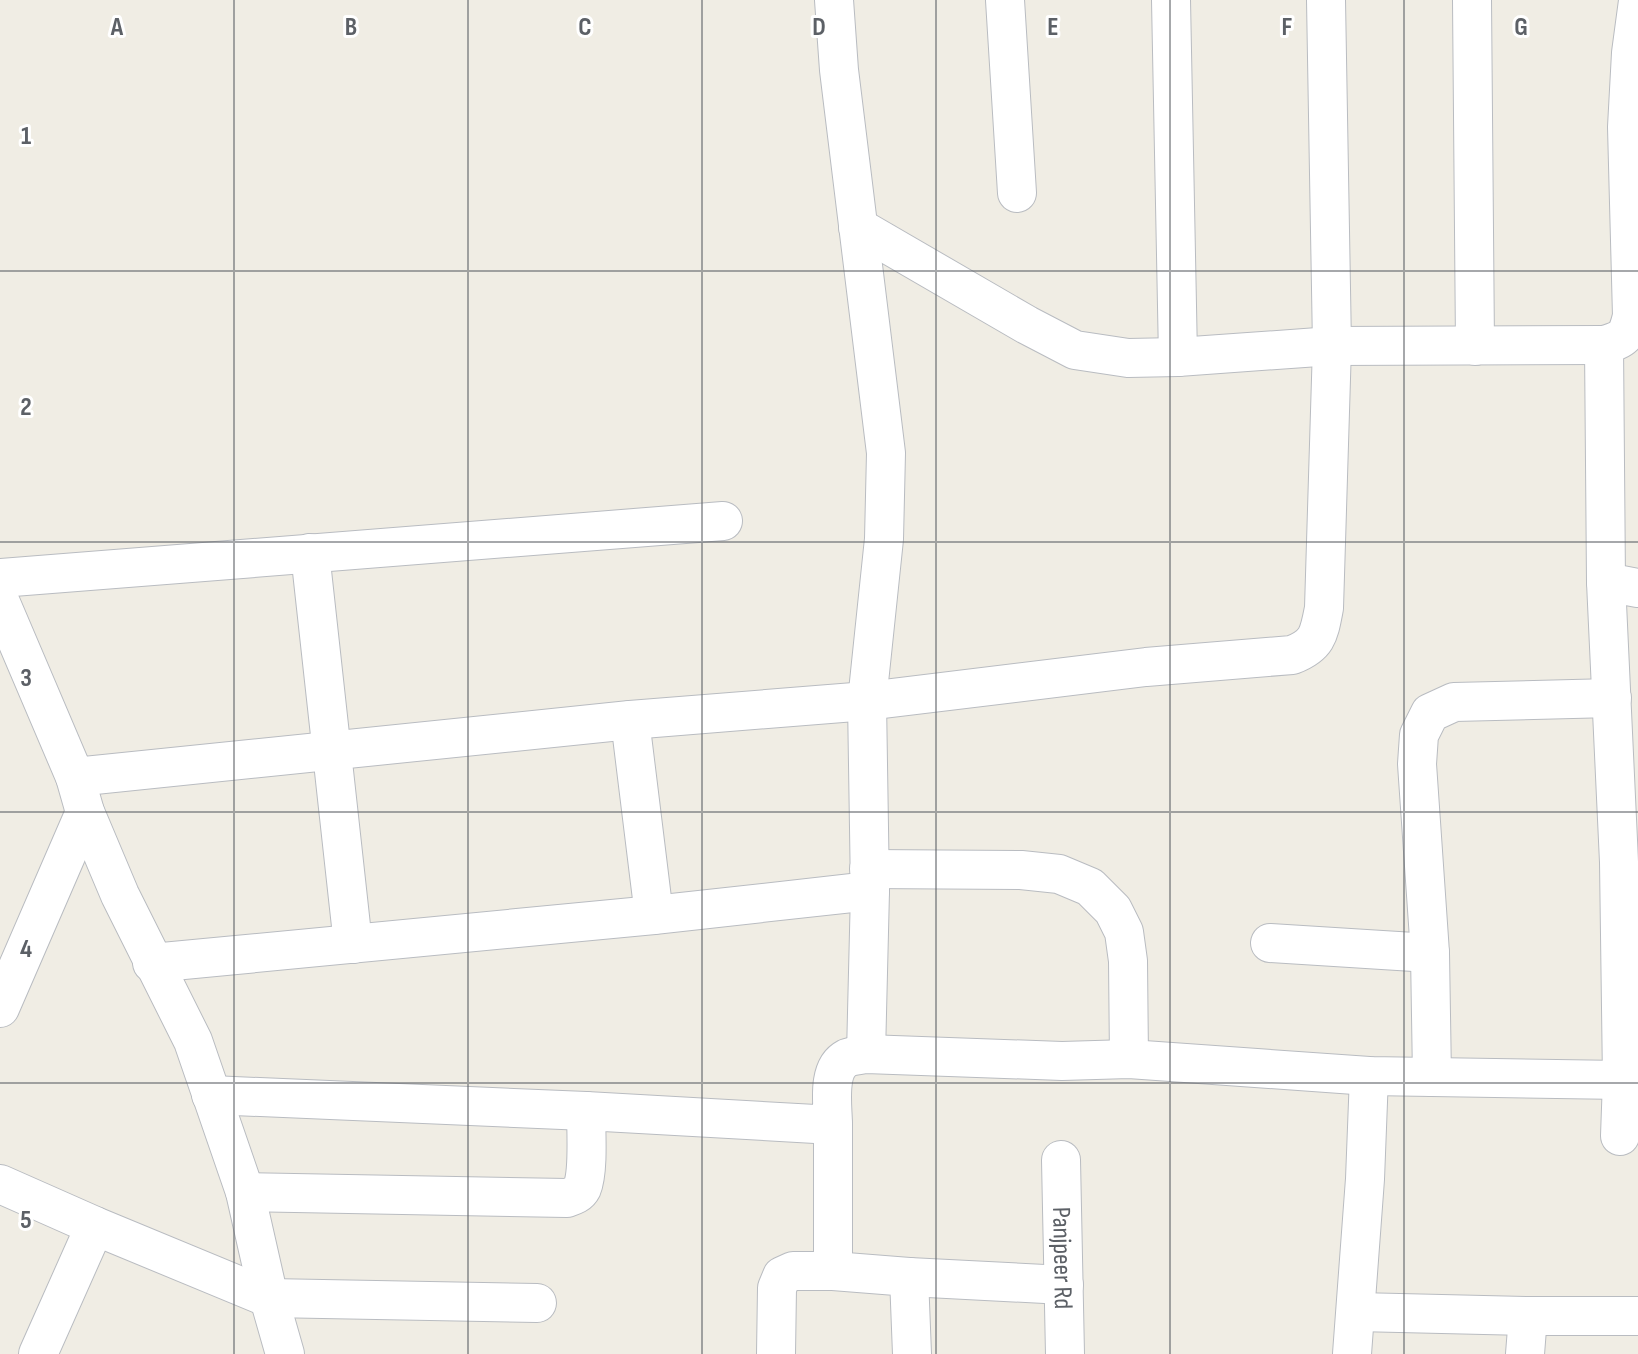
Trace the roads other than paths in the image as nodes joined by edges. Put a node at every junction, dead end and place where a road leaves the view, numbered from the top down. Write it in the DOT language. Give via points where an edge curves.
graph roads {
  1 [pos="834,0"];
  2 [pos="1005,0"];
  3 [pos="1171,0"];
  4 [pos="1326,0"];
  5 [pos="1472,0"];
  6 [pos="1638,1"];
  7 [pos="1017,193"];
  8 [pos="858,227"];
  9 [pos="1604,345"];
  10 [pos="1332,346"];
  11 [pos="1475,346"];
  12 [pos="1178,357"];
  13 [pos="723,521"];
  14 [pos="310,553"];
  15 [pos="0,578"];
  16 [pos="1622,585"];
  17 [pos="0,601"];
  18 [pos="1612,698"];
  19 [pos="867,701"];
  20 [pos="630,720"];
  21 [pos="331,749"];
  22 [pos="80,795"];
  23 [pos="869,880"];
  24 [pos="654,915"];
  25 [pos="1270,943"];
  26 [pos="353,944"];
  27 [pos="1430,953"];
  28 [pos="152,963"];
  29 [pos="0,1008"];
  30 [pos="866,1054"];
  31 [pos="1129,1059"];
  32 [pos="1369,1076"];
  33 [pos="1432,1077"];
  34 [pos="1622,1080"];
  35 [pos="211,1095"];
  36 [pos="586,1111"];
  37 [pos="833,1125"];
  38 [pos="1620,1136"];
  39 [pos="1061,1160"];
  40 [pos="0,1184"];
  41 [pos="245,1192"];
  42 [pos="95,1226"];
  43 [pos="833,1271"];
  44 [pos="909,1277"];
  45 [pos="1064,1285"];
  46 [pos="269,1298"];
  47 [pos="537,1303"];
  48 [pos="1357,1312"];
  49 [pos="1528,1316"];
  50 [pos="1638,1316"];
  51 [pos="38,1354"];
  52 [pos="285,1354"];
  53 [pos="776,1354"];
  54 [pos="912,1354"];
  55 [pos="1065,1354"];
  56 [pos="1352,1354"];
  57 [pos="1525,1354"];
  1 -- 8 [label="street"];
  2 -- 7 [label="street"];
  3 -- 12 [label="street"];
  4 -- 10 [label="street"];
  5 -- 11 [label="street"];
  6 -- 9 [label="street" via="1627,127 1632,316 1628,332"];
  8 -- 12 [label="street" via="1075,350 1128,358"];
  8 -- 19 [label="street" via="886,453 884,539"];
  9 -- 11 [label="street"];
  9 -- 16 [label="street"];
  10 -- 11 [label="street"];
  10 -- 12 [label="street"];
  10 -- 19 [label="street" via="1324,608 1319,634 1308,649 1292,655"];
  13 -- 14 [label="street"];
  14 -- 15 [label="street"];
  14 -- 21 [label="street"];
  16 -- 18 [label="street"];
  17 -- 22 [label="street"];
  18 -- 27 [label="street" via="1454,702 1430,713 1419,735 1417,764"];
  18 -- 34 [label="street"];
  19 -- 20 [label="street"];
  19 -- 23 [label="street"];
  20 -- 21 [label="street"];
  20 -- 24 [label="street"];
  21 -- 22 [label="street"];
  21 -- 26 [label="street"];
  22 -- 28 [label="street"];
  22 -- 29 [label="street"];
  23 -- 24 [label="street"];
  23 -- 30 [label="street"];
  23 -- 31 [label="street" via="1021,870 1059,874 1090,887 1113,910 1124,932"];
  24 -- 26 [label="street"];
  25 -- 27 [label="street"];
  26 -- 28 [label="street"];
  27 -- 33 [label="street"];
  28 -- 35 [label="street" via="193,1041"];
  30 -- 31 [label="street"];
  30 -- 37 [label="street" via="837,1066"];
  31 -- 32 [label="street"];
  32 -- 33 [label="street"];
  32 -- 48 [label="street"];
  33 -- 34 [label="street"];
  34 -- 38 [label="street"];
  35 -- 36 [label="street"];
  35 -- 41 [label="street"];
  36 -- 37 [label="street"];
  36 -- 41 [label="street" via="585,1175 577,1195 567,1198"];
  37 -- 43 [label="street"];
  39 -- 45 [label="street, Panjpeer Rd"];
  40 -- 42 [label="street"];
  41 -- 46 [label="street"];
  42 -- 46 [label="street"];
  42 -- 51 [label="street"];
  43 -- 44 [label="street"];
  43 -- 53 [label="street" via="782,1276 777,1288"];
  44 -- 45 [label="street"];
  44 -- 54 [label="street"];
  45 -- 55 [label="street, Panjpeer Rd"];
  46 -- 47 [label="street"];
  46 -- 52 [label="street"];
  48 -- 49 [label="street"];
  48 -- 56 [label="street"];
  49 -- 50 [label="street"];
  49 -- 57 [label="street"];
}
